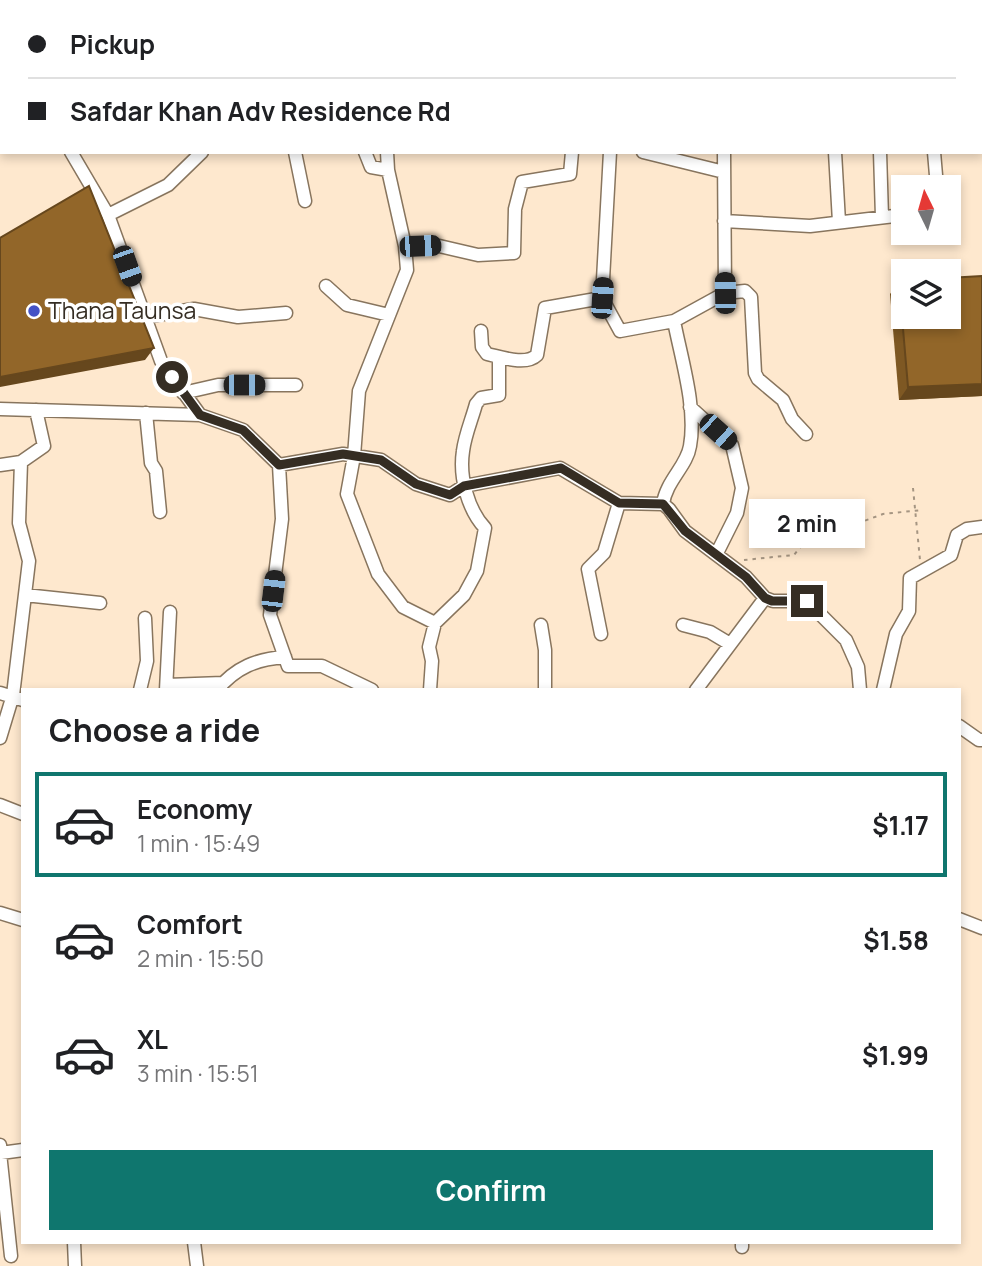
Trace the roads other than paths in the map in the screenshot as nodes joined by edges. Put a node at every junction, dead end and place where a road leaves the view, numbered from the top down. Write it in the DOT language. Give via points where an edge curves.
graph roads {
  1 [pos="72,154"];
  2 [pos="200,154"];
  3 [pos="295,154"];
  4 [pos="366,154"];
  5 [pos="387,154"];
  6 [pos="572,154"];
  7 [pos="610,154"];
  8 [pos="651,154"];
  9 [pos="723,154"];
  10 [pos="835,154"];
  11 [pos="880,154"];
  12 [pos="934,154"];
  13 [pos="388,170"];
  14 [pos="724,172"];
  15 [pos="936,175"];
  16 [pos="306,201"];
  17 [pos="108,215"];
  18 [pos="891,217"];
  19 [pos="882,218"];
  20 [pos="724,220"];
  21 [pos="839,222"];
  22 [pos="405,246"];
  23 [pos="326,286"];
  24 [pos="725,293"];
  25 [pos="602,298"];
  26 [pos="286,313"];
  27 [pos="389,315"];
  28 [pos="145,317"];
  29 [pos="674,321"];
  30 [pos="481,331"];
  31 [pos="499,357"];
  32 [pos="296,385"];
  33 [pos="183,393"];
  34 [pos="690,407"];
  35 [pos="0,409"];
  36 [pos="36,410"];
  37 [pos="146,412"];
  38 [pos="200,415"];
  39 [pos="806,434"];
  40 [pos="354,456"];
  41 [pos="21,462"];
  42 [pos="0,465"];
  43 [pos="279,465"];
  44 [pos="464,486"];
  45 [pos="619,503"];
  46 [pos="663,504"];
  47 [pos="160,512"];
  48 [pos="982,527"];
  49 [pos="721,557"];
  50 [pos="24,594"];
  51 [pos="765,598"];
  52 [pos="100,603"];
  53 [pos="170,612"];
  54 [pos="145,618"];
  55 [pos="435,623"];
  56 [pos="541,625"];
  57 [pos="683,625"];
  58 [pos="601,634"];
  59 [pos="730,644"];
  60 [pos="285,657"];
  61 [pos="220,686"];
  62 [pos="167,687"];
  63 [pos="140,688"];
  64 [pos="368,688"];
  65 [pos="430,688"];
  66 [pos="545,688"];
  67 [pos="697,688"];
  68 [pos="860,688"];
  69 [pos="883,688"];
  70 [pos="12,696"];
  71 [pos="961,727"];
  72 [pos="0,738"];
  73 [pos="982,740"];
  74 [pos="0,805"];
  75 [pos="21,813"];
  76 [pos="0,913"];
  77 [pos="21,919"];
  78 [pos="961,920"];
  79 [pos="982,928"];
  80 [pos="0,1145"];
  81 [pos="21,1150"];
  82 [pos="0,1153"];
  83 [pos="74,1244"];
  84 [pos="194,1244"];
  85 [pos="11,1256"];
  86 [pos="75,1266"];
  87 [pos="197,1266"];
  1 -- 17 [label="street"];
  2 -- 17 [label="street" via="168,185"];
  3 -- 16 [label="street"];
  4 -- 13 [label="street" via="371,167"];
  5 -- 13 [label="street"];
  6 -- 22 [label="street" via="570,174 522,182 515,209 514,253 478,255 435,245"];
  7 -- 25 [label="street"];
  8 -- 14 [label="street"];
  9 -- 14 [label="street"];
  10 -- 21 [label="street"];
  11 -- 19 [label="street"];
  12 -- 15 [label="street"];
  13 -- 22 [label="street"];
  14 -- 20 [label="street"];
  17 -- 28 [label="street"];
  18 -- 19 [label="street"];
  19 -- 21 [label="street"];
  20 -- 21 [label="street" via="810,226"];
  20 -- 24 [label="street"];
  22 -- 27 [label="street" via="407,270"];
  23 -- 27 [label="street" via="347,305"];
  24 -- 29 [label="street"];
  24 -- 39 [label="street" via="746,291 751,297 755,373 787,405"];
  25 -- 29 [label="street" via="620,331"];
  25 -- 31 [label="street" via="545,308 535,358"];
  26 -- 28 [label="street" via="239,317 194,309"];
  27 -- 40 [label="street" via="359,391"];
  28 -- 33 [label="street" via="161,361"];
  29 -- 34 [label="street"];
  30 -- 31 [label="street" via="486,354"];
  31 -- 44 [label="street" via="499,395 481,398 476,404 463,452"];
  32 -- 33 [label="street" via="218,385"];
  33 -- 38 [label="street"];
  34 -- 46 [label="street" via="690,448 664,492"];
  34 -- 49 [label="street" via="732,445 742,488"];
  35 -- 36 [label="street"];
  36 -- 37 [label="street"];
  36 -- 41 [label="street" via="44,446"];
  37 -- 38 [label="street"];
  37 -- 47 [label="street"];
  38 -- 43 [label="street" via="243,430"];
  40 -- 43 [label="street"];
  40 -- 44 [label="street" via="381,460 416,484 450,495"];
  40 -- 55 [label="street" via="347,494 378,574 403,607"];
  41 -- 42 [label="street"];
  41 -- 50 [label="street" via="19,523 29,561"];
  43 -- 60 [label="street" via="282,519 270,615"];
  44 -- 45 [label="street" via="561,468"];
  44 -- 55 [label="street" via="476,519 485,528 477,571 464,595"];
  45 -- 46 [label="street"];
  45 -- 58 [label="street" via="604,554 588,569"];
  46 -- 49 [label="street" via="685,531"];
  48 -- 69 [label="street" via="957,535 951,555 910,578 909,611 896,634"];
  49 -- 51 [label="street"];
  50 -- 52 [label="street"];
  50 -- 70 [label="street"];
  51 -- 59 [label="street"];
  51 -- 68 [label="street" via="807,601 846,640 858,667"];
  53 -- 62 [label="street"];
  54 -- 63 [label="street" via="147,661"];
  55 -- 65 [label="street" via="429,647"];
  56 -- 66 [label="street"];
  57 -- 59 [label="street" via="710,632"];
  59 -- 67 [label="street"];
  60 -- 61 [label="street" via="267,658 231,673"];
  60 -- 64 [label="street" via="288,666 322,666"];
  61 -- 62 [label="street"];
  70 -- 72 [label="street"];
  71 -- 73 [label="street"];
  74 -- 75 [label="street"];
  76 -- 77 [label="street"];
  78 -- 79 [label="street"];
  80 -- 82 [label="street"];
  81 -- 82 [label="street"];
  82 -- 85 [label="street"];
  83 -- 86 [label="street"];
  84 -- 87 [label="street"];
}
